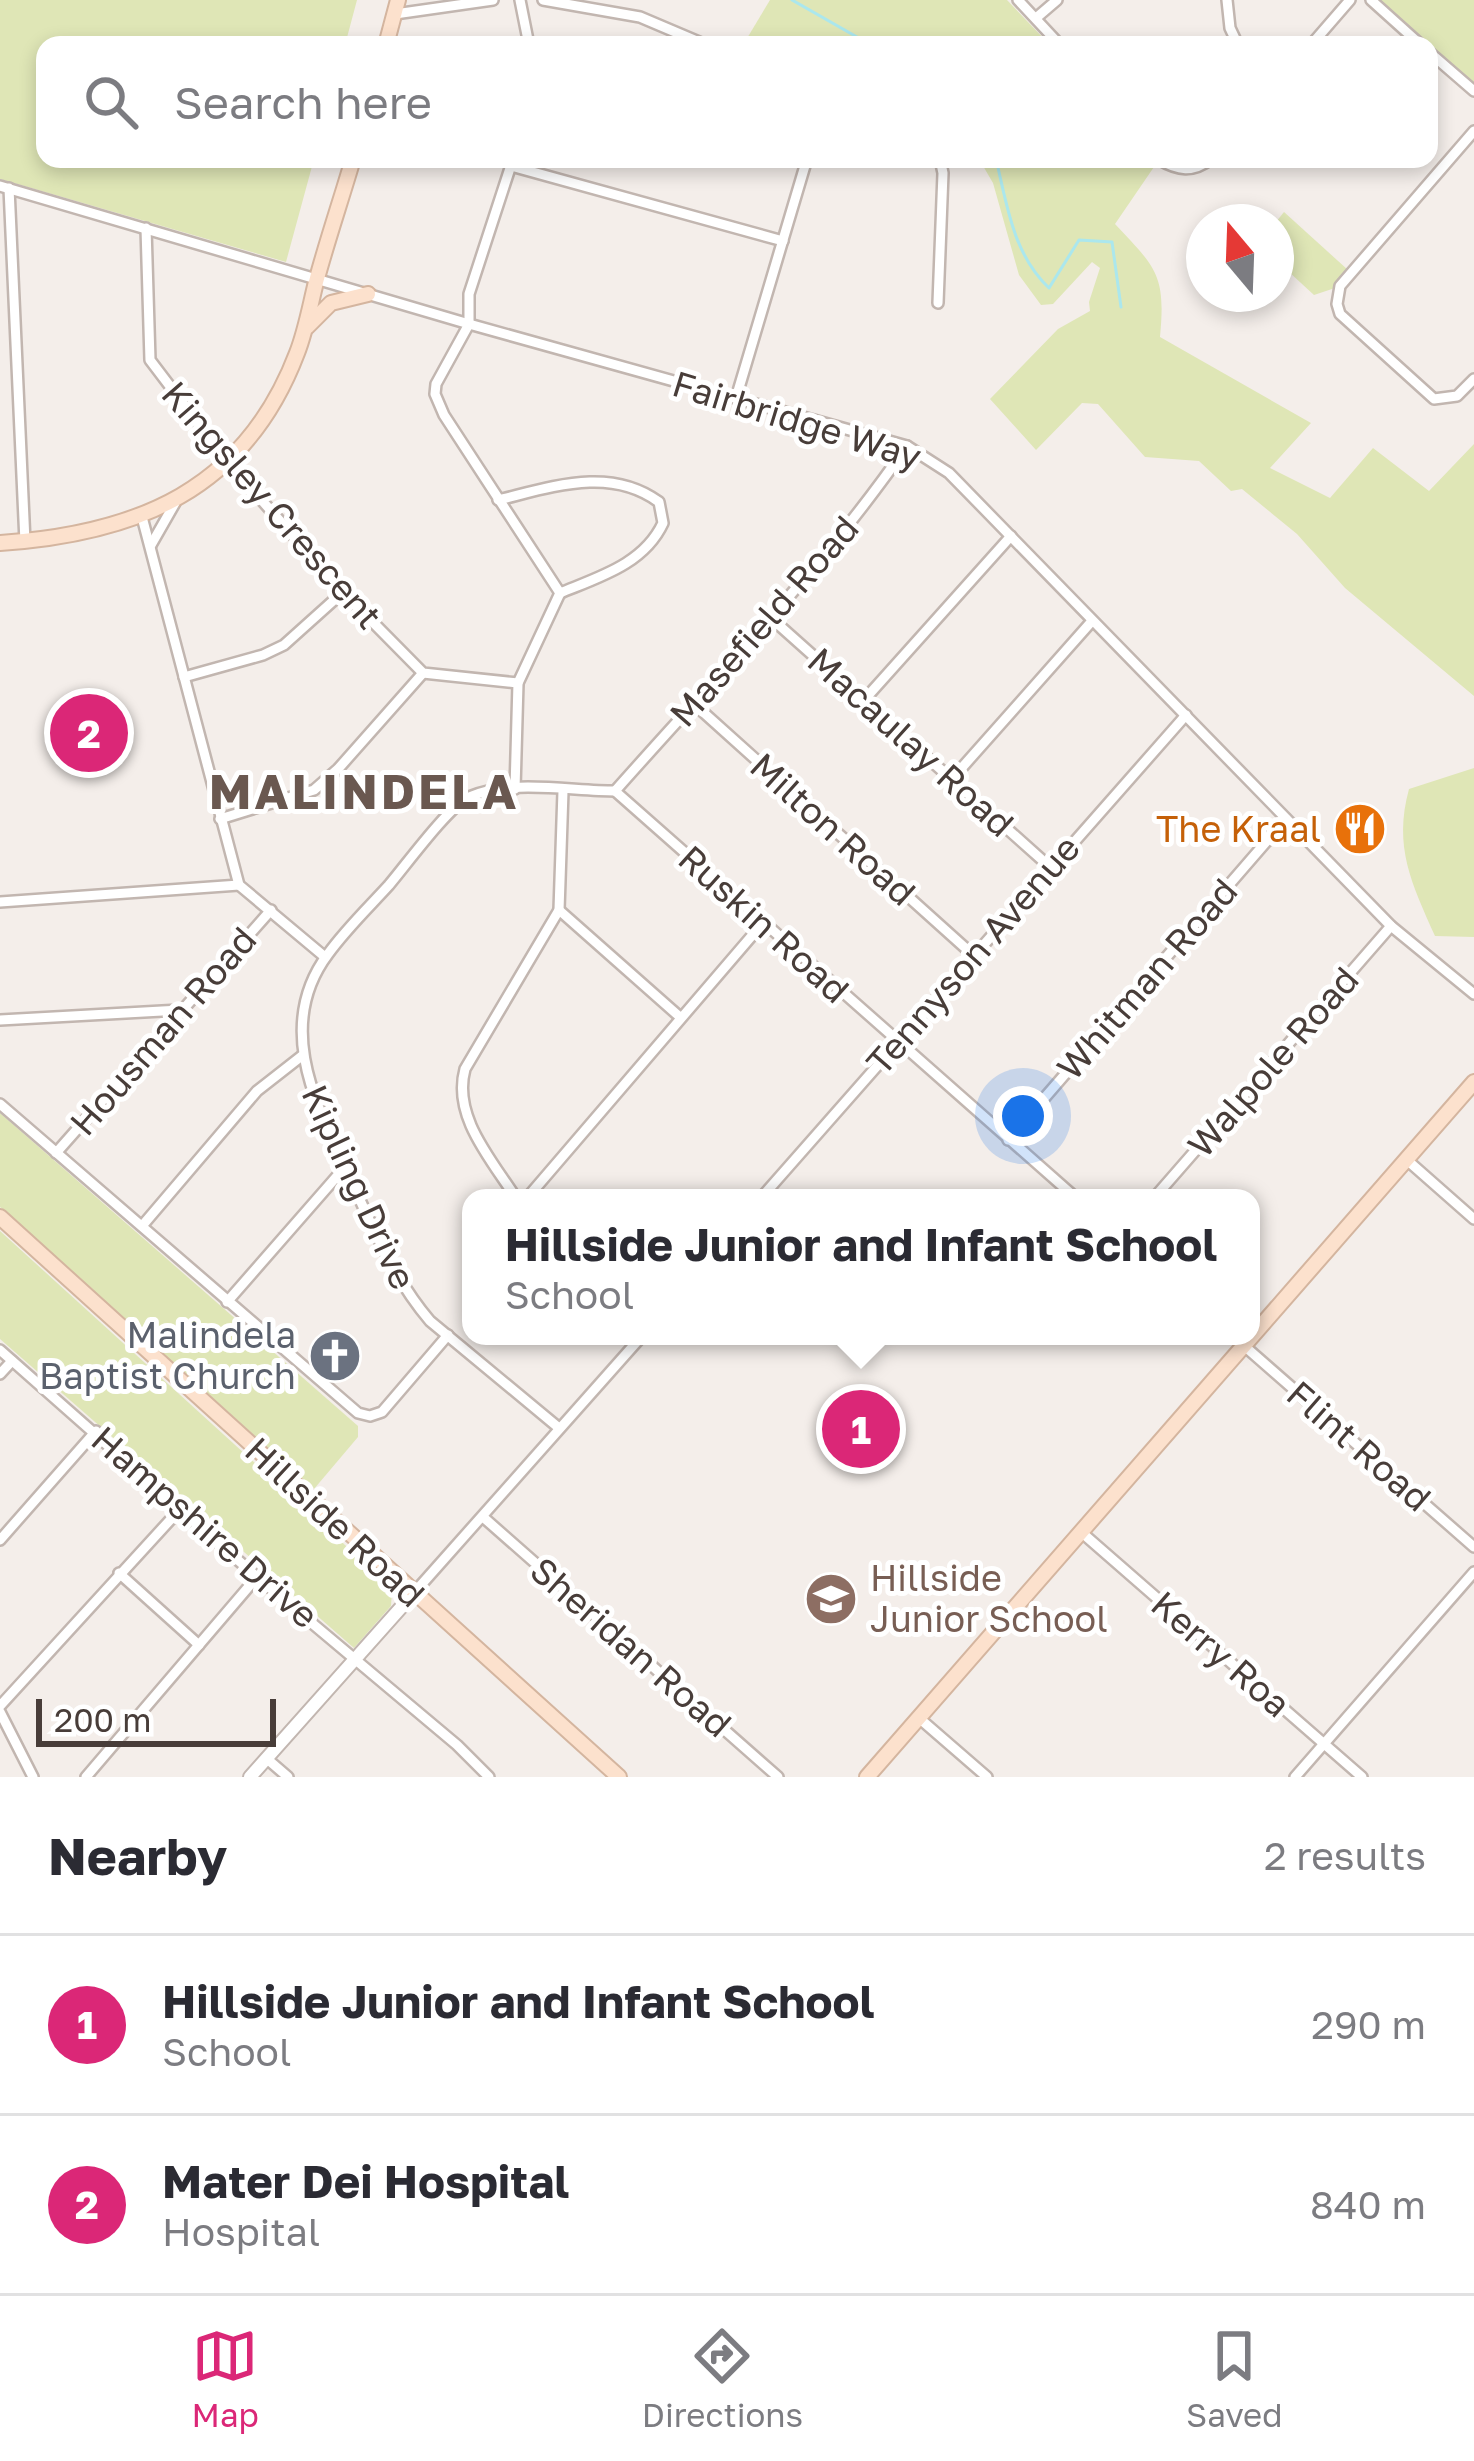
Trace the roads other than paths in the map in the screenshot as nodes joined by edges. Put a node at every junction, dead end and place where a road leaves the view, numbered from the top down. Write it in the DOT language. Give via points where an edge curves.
graph roads {
  1 [pos="493,0"];
  2 [pos="520,0"];
  3 [pos="543,0"];
  4 [pos="1018,0"];
  5 [pos="1057,0"];
  6 [pos="1227,0"];
  7 [pos="1350,0"];
  8 [pos="1371,0"];
  9 [pos="397,7"];
  10 [pos="1036,17"];
  11 [pos="389,36"];
  12 [pos="527,36"];
  13 [pos="685,36"];
  14 [pos="1052,36"];
  15 [pos="1234,36"];
  16 [pos="1319,36"];
  17 [pos="1411,36"];
  18 [pos="1438,60"];
  19 [pos="1474,92"];
  20 [pos="1474,131"];
  21 [pos="350,168"];
  22 [pos="510,168"];
  23 [pos="529,168"];
  24 [pos="804,168"];
  25 [pos="942,168"];
  26 [pos="4,187"];
  27 [pos="146,228"];
  28 [pos="783,241"];
  29 [pos="317,280"];
  30 [pos="368,294"];
  31 [pos="938,303"];
  32 [pos="469,324"];
  33 [pos="306,328"];
  34 [pos="1474,379"];
  35 [pos="736,398"];
  36 [pos="907,446"];
  37 [pos="226,460"];
  38 [pos="498,500"];
  39 [pos="175,503"];
  40 [pos="142,517"];
  41 [pos="1010,536"];
  42 [pos="25,542"];
  43 [pos="0,543"];
  44 [pos="150,546"];
  45 [pos="344,592"];
  46 [pos="560,593"];
  47 [pos="771,618"];
  48 [pos="1092,621"];
  49 [pos="423,673"];
  50 [pos="184,677"];
  51 [pos="518,682"];
  52 [pos="865,699"];
  53 [pos="693,703"];
  54 [pos="1186,715"];
  55 [pos="951,780"];
  56 [pos="515,789"];
  57 [pos="615,790"];
  58 [pos="563,791"];
  59 [pos="220,819"];
  60 [pos="1286,819"];
  61 [pos="1050,866"];
  62 [pos="238,885"];
  63 [pos="0,902"];
  64 [pos="271,910"];
  65 [pos="559,910"];
  66 [pos="762,924"];
  67 [pos="1391,926"];
  68 [pos="972,954"];
  69 [pos="325,957"];
  70 [pos="1474,994"];
  71 [pos="181,1010"];
  72 [pos="680,1016"];
  73 [pos="0,1020"];
  74 [pos="897,1041"];
  75 [pos="303,1055"];
  76 [pos="1474,1082"];
  77 [pos="0,1104"];
  78 [pos="1008,1140"];
  79 [pos="56,1153"];
  80 [pos="1407,1160"];
  81 [pos="345,1168"];
  82 [pos="510,1189"];
  83 [pos="534,1189"];
  84 [pos="769,1189"];
  85 [pos="1065,1189"];
  86 [pos="1162,1189"];
  87 [pos="0,1217"];
  88 [pos="1474,1219"];
  89 [pos="142,1226"];
  90 [pos="227,1302"];
  91 [pos="1260,1317"];
  92 [pos="448,1335"];
  93 [pos="633,1345"];
  94 [pos="1235,1345"];
  95 [pos="1243,1345"];
  96 [pos="0,1350"];
  97 [pos="12,1360"];
  98 [pos="0,1375"];
  99 [pos="559,1428"];
  100 [pos="96,1431"];
  101 [pos="182,1507"];
  102 [pos="483,1517"];
  103 [pos="1080,1531"];
  104 [pos="0,1540"];
  105 [pos="1474,1547"];
  106 [pos="1474,1572"];
  107 [pos="119,1573"];
  108 [pos="257,1577"];
  109 [pos="413,1594"];
  110 [pos="199,1645"];
  111 [pos="356,1658"];
  112 [pos="0,1709"];
  113 [pos="919,1718"];
  114 [pos="1324,1744"];
  115 [pos="266,1758"];
  116 [pos="33,1777"];
  117 [pos="86,1777"];
  118 [pos="250,1777"];
  119 [pos="288,1777"];
  120 [pos="489,1777"];
  121 [pos="619,1777"];
  122 [pos="778,1777"];
  123 [pos="867,1777"];
  124 [pos="987,1777"];
  125 [pos="1295,1777"];
  126 [pos="1362,1777"];
  1 -- 9 [label="street"];
  2 -- 12 [label="street"];
  3 -- 13 [label="street" via="640,17"];
  4 -- 10 [label="street"];
  5 -- 10 [label="street"];
  6 -- 15 [label="street"];
  7 -- 16 [label="street"];
  8 -- 17 [label="street"];
  9 -- 11 [label="main road"];
  10 -- 14 [label="street"];
  18 -- 19 [label="street"];
  20 -- 34 [label="street" via="1337,297 1340,314 1434,399 1457,396"];
  21 -- 29 [label="main road"];
  22 -- 32 [label="street" via="470,294"];
  23 -- 28 [label="street"];
  24 -- 28 [label="street"];
  25 -- 31 [label="street"];
  26 -- 27 [label="street, Fairbridge Way"];
  26 -- 42 [label="street"];
  27 -- 29 [label="street, Fairbridge Way"];
  27 -- 37 [label="street, Kingsley Crescent" via="151,360"];
  28 -- 35 [label="street"];
  29 -- 30 [label="street, Fairbridge Way"];
  29 -- 33 [label="main road"];
  30 -- 32 [label="street, Fairbridge Way"];
  30 -- 33 [label="main road" via="331,303"];
  32 -- 35 [label="street, Fairbridge Way"];
  32 -- 38 [label="street" via="435,394"];
  33 -- 37 [label="main road" via="266,415"];
  35 -- 36 [label="street, Fairbridge Way"];
  36 -- 41 [label="street, Fairbridge Way" via="949,473"];
  36 -- 47 [label="street, Masefield Road"];
  37 -- 39 [label="main road"];
  37 -- 45 [label="street, Kingsley Crescent"];
  38 -- 46 [label="street"];
  38 -- 46 [label="street" via="591,479 659,502 663,523 639,555"];
  39 -- 40 [label="main road"];
  39 -- 44 [label="street"];
  40 -- 42 [label="main road"];
  40 -- 44 [label="street"];
  41 -- 48 [label="street, Fairbridge Way"];
  41 -- 52 [label="street"];
  42 -- 43 [label="main road"];
  44 -- 50 [label="street"];
  45 -- 49 [label="street, Kingsley Crescent"];
  45 -- 50 [label="street" via="284,645"];
  46 -- 51 [label="street"];
  47 -- 52 [label="street, Macaulay Road"];
  47 -- 53 [label="street, Masefield Road"];
  48 -- 54 [label="street, Fairbridge Way"];
  48 -- 55 [label="street"];
  49 -- 51 [label="street"];
  49 -- 59 [label="street" via="314,790"];
  50 -- 59 [label="street"];
  51 -- 56 [label="street"];
  52 -- 55 [label="street, Macaulay Road"];
  53 -- 57 [label="street, Masefield Road"];
  53 -- 68 [label="street, Milton Road"];
  54 -- 60 [label="street, Fairbridge Way"];
  54 -- 61 [label="street, Tennyson Avenue"];
  55 -- 61 [label="street, Macaulay Road"];
  56 -- 58 [label="street, Kipling Drive"];
  56 -- 69 [label="street, Kipling Drive" via="458,805"];
  57 -- 58 [label="street, Kipling Drive"];
  57 -- 66 [label="street, Ruskin Road"];
  58 -- 65 [label="street"];
  59 -- 62 [label="street"];
  60 -- 67 [label="street, Fairbridge Way"];
  60 -- 78 [label="street, Whitman Road"];
  61 -- 68 [label="street, Tennyson Avenue"];
  62 -- 63 [label="street"];
  62 -- 64 [label="street"];
  64 -- 69 [label="street"];
  64 -- 71 [label="street, Housman Road"];
  65 -- 72 [label="street"];
  65 -- 82 [label="street" via="460,1088 470,1124"];
  66 -- 72 [label="street"];
  66 -- 74 [label="street, Ruskin Road"];
  67 -- 70 [label="street, Fairbridge Way"];
  67 -- 86 [label="street, Walpole Road"];
  68 -- 74 [label="street, Tennyson Avenue"];
  69 -- 75 [label="street, Kipling Drive" via="310,992"];
  71 -- 73 [label="street"];
  71 -- 79 [label="street, Housman Road"];
  72 -- 83 [label="street"];
  74 -- 78 [label="street, Ruskin Road"];
  74 -- 84 [label="street, Tennyson Avenue"];
  75 -- 81 [label="street, Kipling Drive"];
  75 -- 89 [label="street" via="257,1091"];
  76 -- 80 [label="main road"];
  77 -- 79 [label="street"];
  78 -- 85 [label="street, Ruskin Road"];
  79 -- 89 [label="street"];
  80 -- 88 [label="street"];
  80 -- 91 [label="main road"];
  81 -- 90 [label="street"];
  81 -- 92 [label="street, Kipling Drive" via="412,1300"];
  87 -- 109 [label="main road, Hillside Road"];
  89 -- 90 [label="street"];
  90 -- 92 [label="street" via="370,1416 392,1402"];
  92 -- 99 [label="street, Kipling Drive"];
  93 -- 99 [label="street"];
  94 -- 103 [label="main road"];
  95 -- 105 [label="street, Flint Road"];
  96 -- 97 [label="street, Hampshire Drive"];
  97 -- 98 [label="street"];
  97 -- 100 [label="street, Hampshire Drive"];
  99 -- 102 [label="street"];
  100 -- 101 [label="street, Hampshire Drive"];
  100 -- 104 [label="street"];
  101 -- 107 [label="street"];
  101 -- 108 [label="street, Hampshire Drive"];
  102 -- 109 [label="street"];
  102 -- 122 [label="street, Sheridan Road"];
  103 -- 113 [label="main road"];
  103 -- 114 [label="street, Kerry Roa"];
  106 -- 114 [label="street"];
  107 -- 110 [label="street"];
  107 -- 112 [label="street"];
  108 -- 110 [label="street"];
  108 -- 111 [label="street, Hampshire Drive"];
  109 -- 111 [label="street"];
  109 -- 121 [label="main road, Hillside Road"];
  110 -- 117 [label="street"];
  111 -- 115 [label="street"];
  111 -- 120 [label="street, Hampshire Drive"];
  112 -- 116 [label="street"];
  113 -- 123 [label="main road"];
  113 -- 124 [label="street"];
  114 -- 125 [label="street"];
  114 -- 126 [label="street, Kerry Roa"];
  115 -- 118 [label="street"];
  115 -- 119 [label="street"];
}
